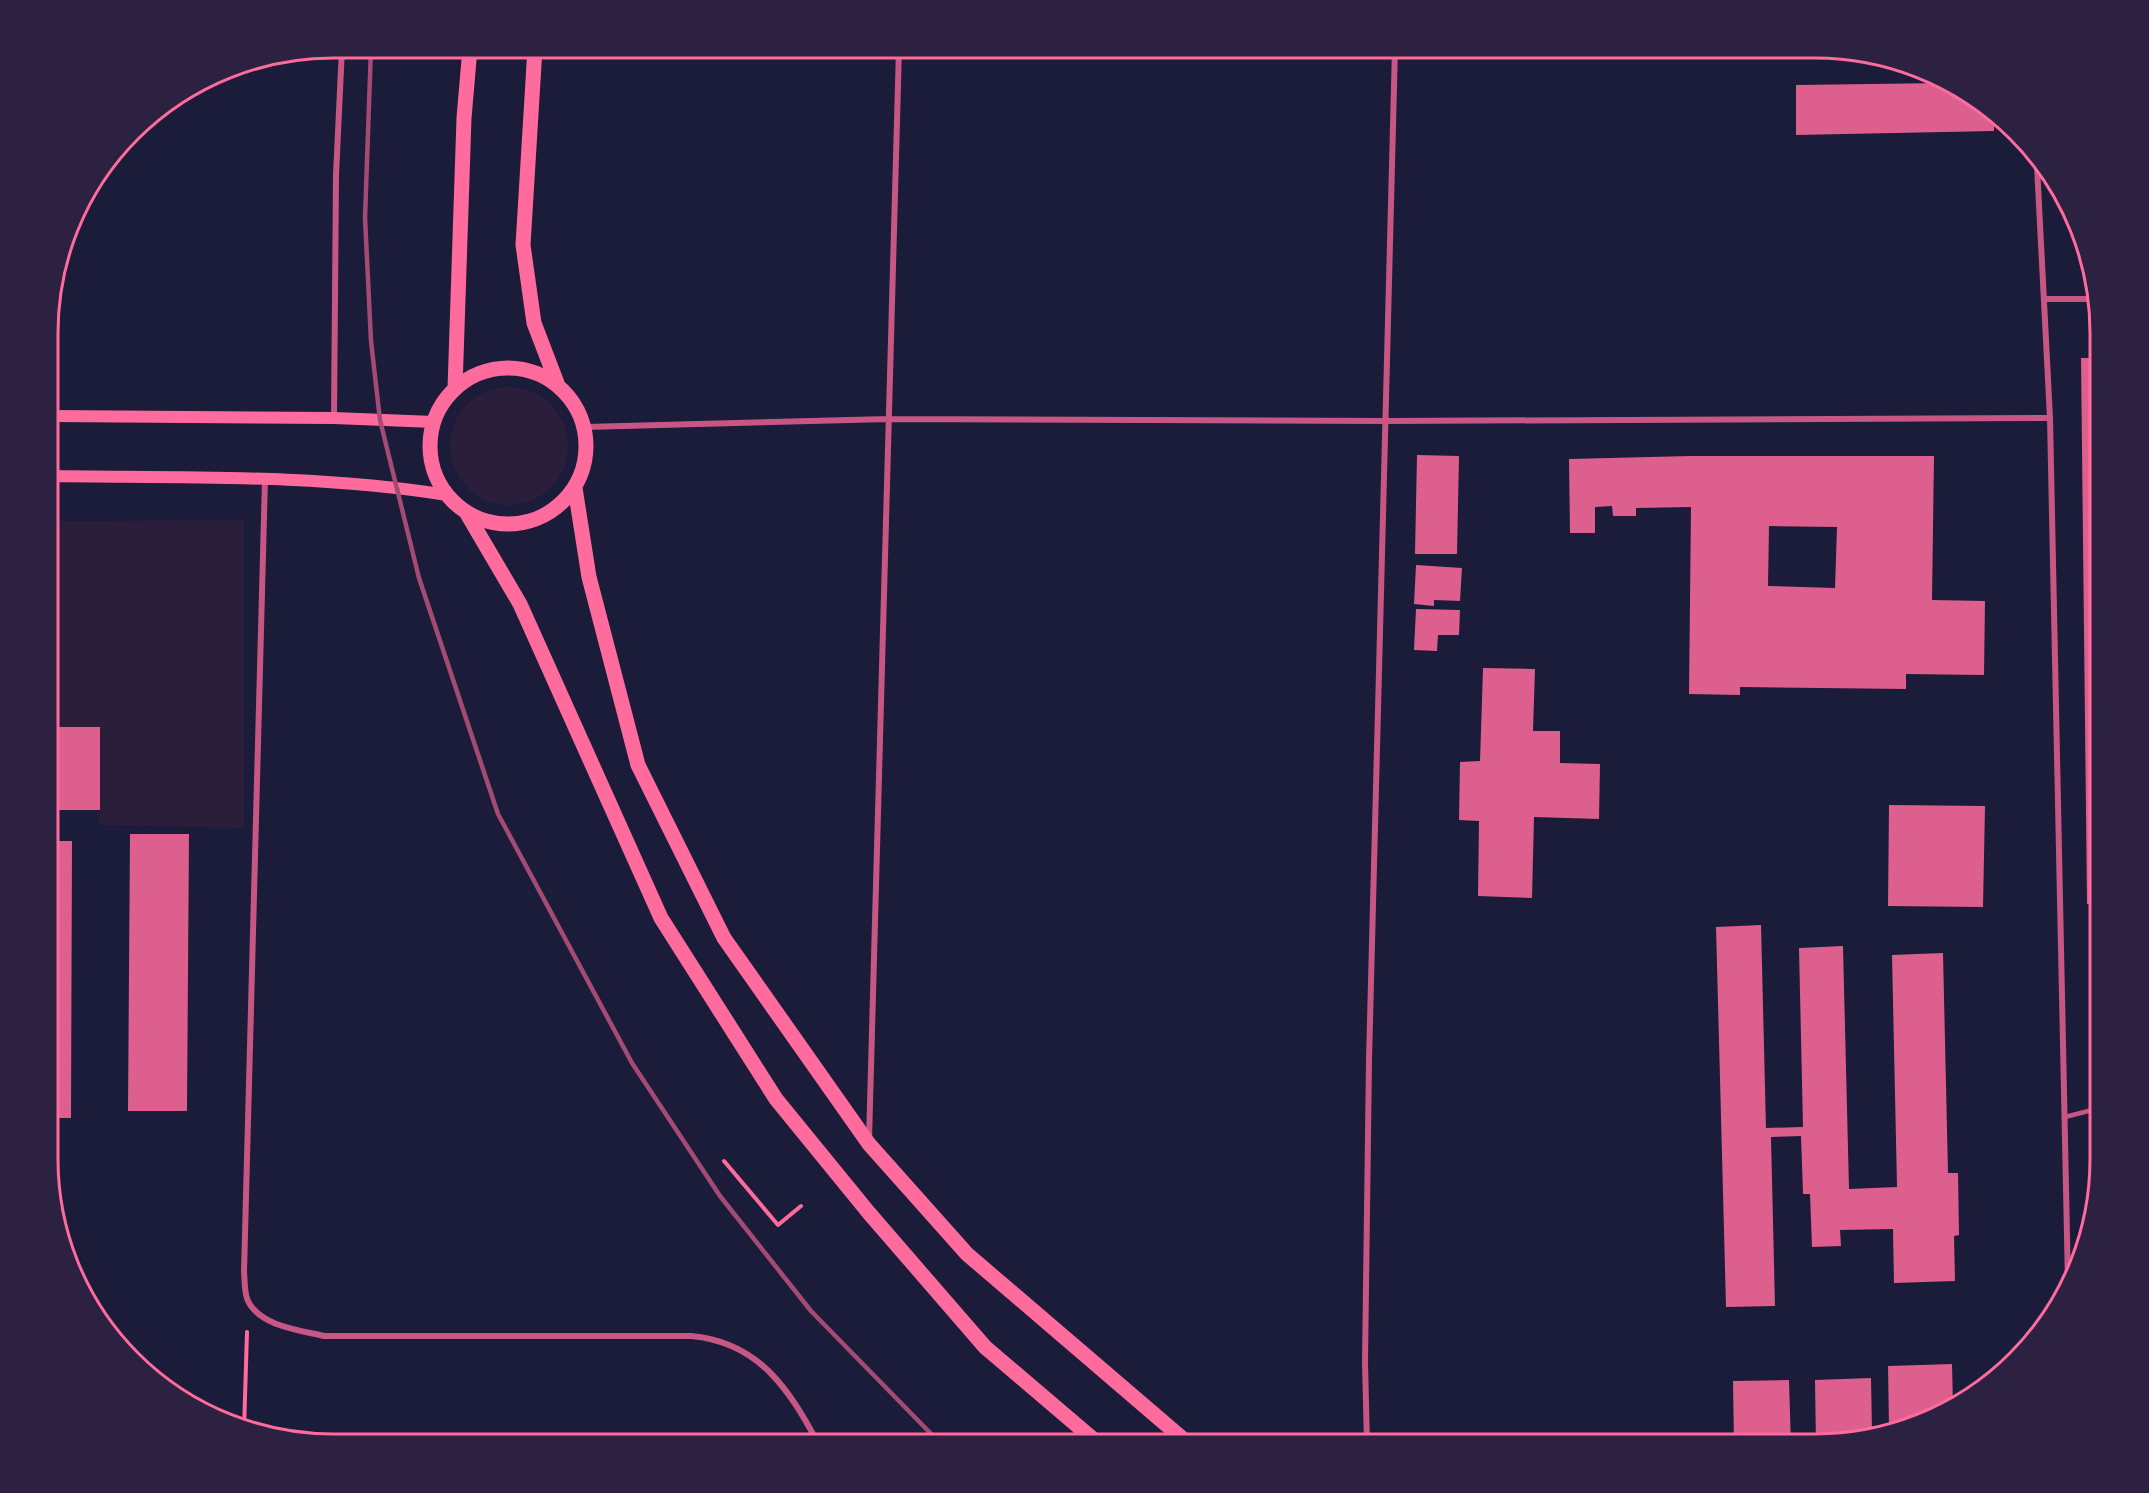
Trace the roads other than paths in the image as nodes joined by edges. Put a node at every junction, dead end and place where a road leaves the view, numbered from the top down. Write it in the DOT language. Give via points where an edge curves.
graph roads {
  1 [pos="342,58"];
  2 [pos="469,58"];
  3 [pos="534,58"];
  4 [pos="899,58"];
  5 [pos="1395,58"];
  6 [pos="2037,171"];
  7 [pos="2045,299"];
  8 [pos="2088,299"];
  9 [pos="557,383"];
  10 [pos="455,389"];
  11 [pos="58,416"];
  12 [pos="334,418"];
  13 [pos="2050,418"];
  14 [pos="888,419"];
  15 [pos="1387,421"];
  16 [pos="434,422"];
  17 [pos="585,427"];
  18 [pos="58,476"];
  19 [pos="265,479"];
  20 [pos="575,488"];
  21 [pos="447,495"];
  22 [pos="466,513"];
  23 [pos="2090,1110"];
  24 [pos="2065,1117"];
  25 [pos="869,1144"];
  26 [pos="2068,1270"];
  27 [pos="813,1434"];
  28 [pos="1087,1434"];
  29 [pos="1177,1434"];
  30 [pos="1366,1434"];
  1 -- 12 [label="street" via="336,175"];
  2 -- 10 [label="main road"];
  3 -- 9 [label="main road" via="523,245 534,323"];
  4 -- 14 [label="street"];
  5 -- 15 [label="street"];
  6 -- 7 [label="street"];
  7 -- 8 [label="street"];
  7 -- 13 [label="street"];
  9 -- 10 [label="main road" via="530,370 503,367 477,374"];
  9 -- 17 [label="main road" via="568,394"];
  10 -- 16 [label="main road"];
  11 -- 12 [label="main road"];
  12 -- 16 [label="main road"];
  13 -- 15 [label="street"];
  13 -- 24 [label="street"];
  14 -- 15 [label="street"];
  14 -- 17 [label="street"];
  14 -- 25 [label="street"];
  15 -- 30 [label="street" via="1369,1060"];
  16 -- 21 [label="main road" via="430,447 434,473"];
  17 -- 20 [label="main road" via="586,460"];
  18 -- 19 [label="main road"];
  19 -- 21 [label="main road" via="394,486"];
  19 -- 27 [label="street" via="243,1272 248,1300 260,1316 288,1328 324,1336 716,1338 735,1345 764,1367 797,1405"];
  20 -- 22 [label="main road" via="559,506 537,519 513,524 488,523"];
  20 -- 25 [label="main road" via="589,577 639,765 724,938"];
  21 -- 22 [label="main road"];
  22 -- 28 [label="main road" via="520,604 661,918 776,1099 986,1347"];
  23 -- 24 [label="lane"];
  24 -- 26 [label="street"];
  25 -- 29 [label="main road" via="967,1254"];
}
